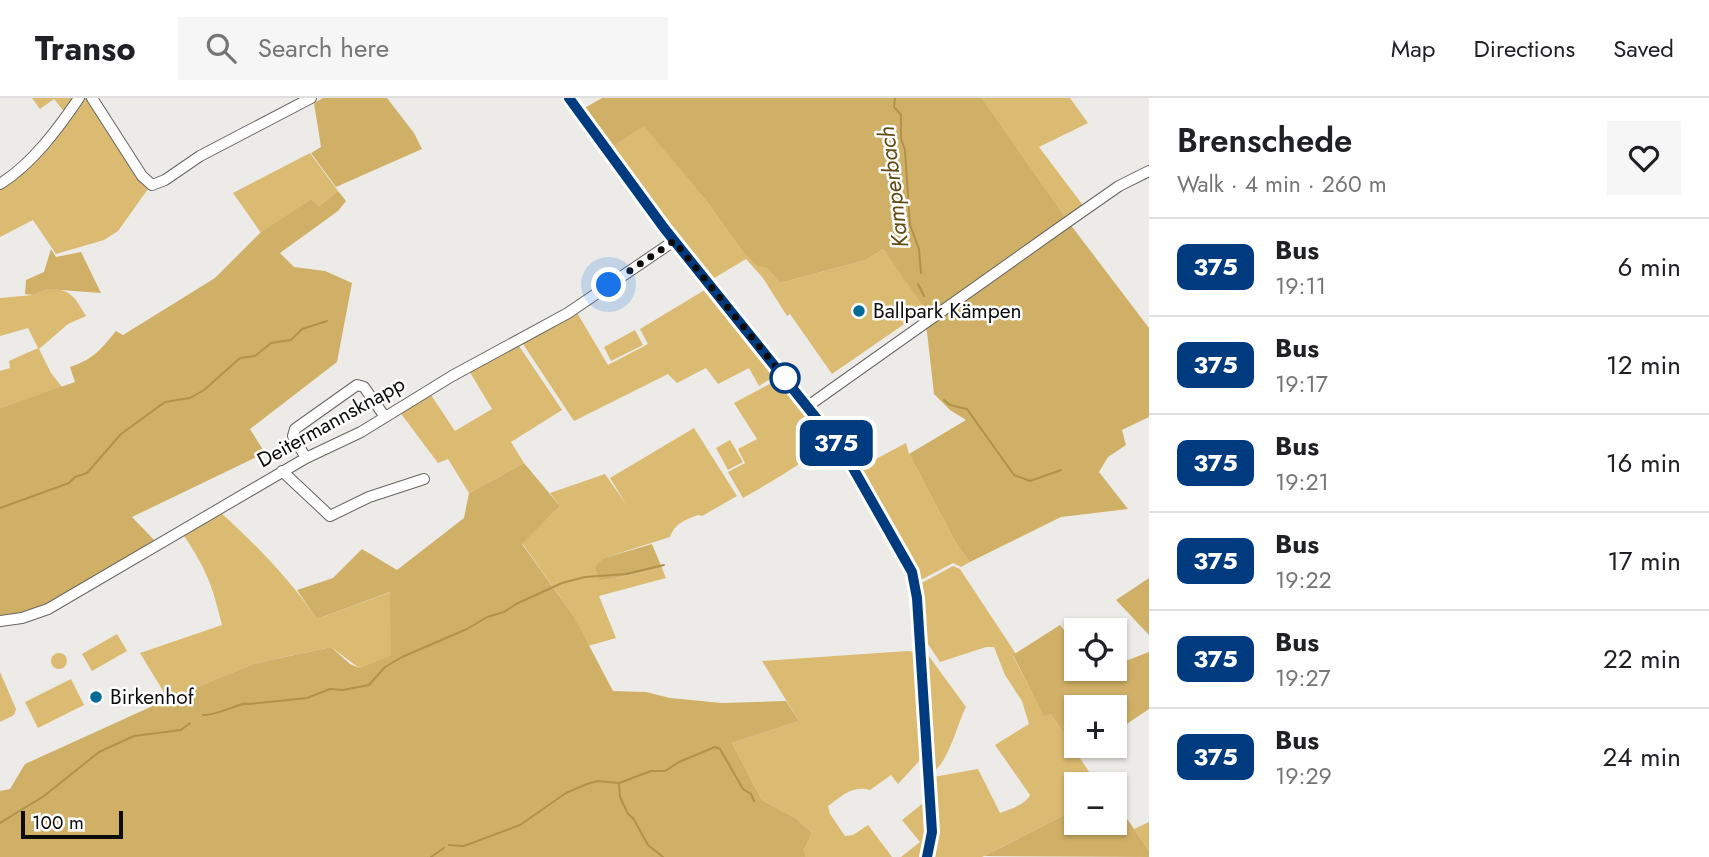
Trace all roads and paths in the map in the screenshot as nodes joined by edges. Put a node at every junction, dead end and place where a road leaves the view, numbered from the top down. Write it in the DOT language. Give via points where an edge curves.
graph roads {
  1 [pos="79,98"];
  2 [pos="92,98"];
  3 [pos="311,98"];
  4 [pos="569,98"];
  5 [pos="1149,172"];
  6 [pos="0,184"];
  7 [pos="674,241"];
  8 [pos="808,406"];
  9 [pos="385,417"];
  10 [pos="306,458"];
  11 [pos="282,471"];
  12 [pos="424,479"];
  13 [pos="0,621"];
  14 [pos="928,857"];
  1 -- 6 [label="street" via="58,129"];
  2 -- 3 [label="street" via="142,176 156,185 200,156"];
  4 -- 7 [label="street"];
  5 -- 8 [label="street" via="1119,186"];
  7 -- 8 [label="street"];
  7 -- 9 [label="street, Deitermannsknapp" via="568,313"];
  8 -- 14 [label="street" via="845,454 914,578 932,832"];
  9 -- 10 [label="street, Deitermannsknapp"];
  9 -- 10 [label="street" via="364,387 357,385 293,432"];
  10 -- 11 [label="street, Deitermannsknapp"];
  11 -- 12 [label="street" via="330,516"];
  11 -- 13 [label="street, Deitermannsknapp" via="48,609"];
}
